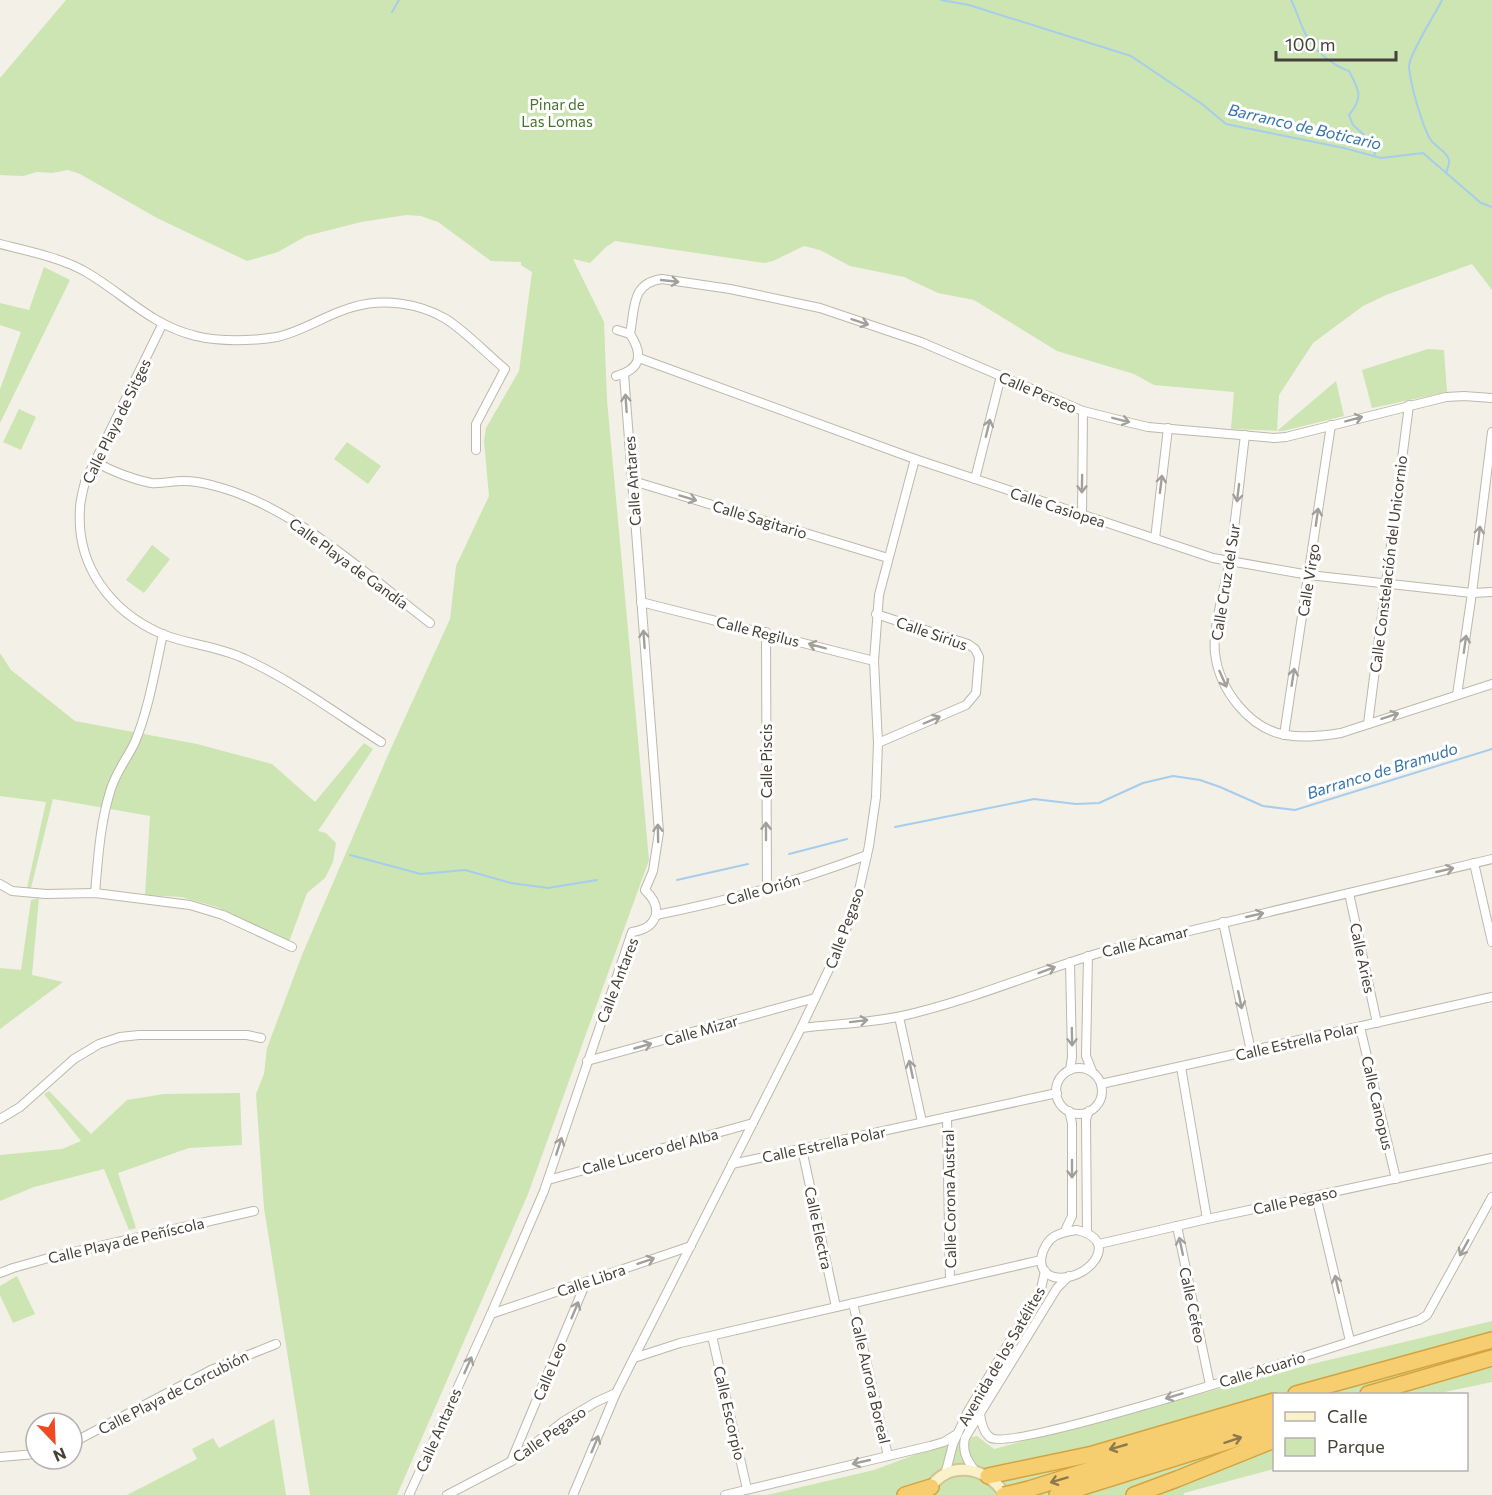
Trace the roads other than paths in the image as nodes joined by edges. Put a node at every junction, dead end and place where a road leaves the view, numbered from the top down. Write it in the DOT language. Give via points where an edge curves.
graph roads {
  1 [pos="0,244"];
  2 [pos="162,325"];
  3 [pos="617,330"];
  4 [pos="630,334"];
  5 [pos="639,358"];
  6 [pos="1001,376"];
  7 [pos="1492,398"];
  8 [pos="1409,405"];
  9 [pos="1083,411"];
  10 [pos="1331,425"];
  11 [pos="1167,428"];
  12 [pos="1492,432"];
  13 [pos="1245,435"];
  14 [pos="476,450"];
  15 [pos="915,459"];
  16 [pos="95,462"];
  17 [pos="975,479"];
  18 [pos="633,481"];
  19 [pos="1488,503"];
  20 [pos="1082,515"];
  21 [pos="1155,539"];
  22 [pos="888,558"];
  23 [pos="1230,560"];
  24 [pos="1309,575"];
  25 [pos="1386,584"];
  26 [pos="1492,592"];
  27 [pos="1472,593"];
  28 [pos="641,602"];
  29 [pos="876,614"];
  30 [pos="430,623"];
  31 [pos="765,632"];
  32 [pos="163,634"];
  33 [pos="874,662"];
  34 [pos="1492,684"];
  35 [pos="1457,694"];
  36 [pos="1368,724"];
  37 [pos="1284,735"];
  38 [pos="381,742"];
  39 [pos="878,743"];
  40 [pos="867,855"];
  41 [pos="1492,859"];
  42 [pos="1474,864"];
  43 [pos="0,884"];
  44 [pos="766,890"];
  45 [pos="95,893"];
  46 [pos="1349,893"];
  47 [pos="656,915"];
  48 [pos="1223,922"];
  49 [pos="1492,942"];
  50 [pos="292,947"];
  51 [pos="1088,956"];
  52 [pos="1070,962"];
  53 [pos="1492,997"];
  54 [pos="815,998"];
  55 [pos="900,1017"];
  56 [pos="1377,1023"];
  57 [pos="1360,1027"];
  58 [pos="801,1028"];
  59 [pos="261,1038"];
  60 [pos="1251,1051"];
  61 [pos="587,1062"];
  62 [pos="1181,1067"];
  63 [pos="1070,1070"];
  64 [pos="1093,1072"];
  65 [pos="1101,1084"];
  66 [pos="1057,1093"];
  67 [pos="1069,1111"];
  68 [pos="1089,1111"];
  69 [pos="947,1117"];
  70 [pos="0,1119"];
  71 [pos="922,1122"];
  72 [pos="753,1123"];
  73 [pos="802,1149"];
  74 [pos="1492,1158"];
  75 [pos="732,1164"];
  76 [pos="1396,1179"];
  77 [pos="548,1180"];
  78 [pos="1316,1196"];
  79 [pos="1492,1197"];
  80 [pos="254,1210"];
  81 [pos="1208,1218"];
  82 [pos="1177,1226"];
  83 [pos="1065,1232"];
  84 [pos="1087,1233"];
  85 [pos="1099,1245"];
  86 [pos="691,1246"];
  87 [pos="1041,1260"];
  88 [pos="1045,1271"];
  89 [pos="0,1273"];
  90 [pos="1069,1276"];
  91 [pos="950,1281"];
  92 [pos="586,1282"];
  93 [pos="853,1303"];
  94 [pos="836,1307"];
  95 [pos="491,1314"];
  96 [pos="712,1336"];
  97 [pos="1350,1341"];
  98 [pos="1492,1342"];
  99 [pos="276,1344"];
  100 [pos="634,1358"];
  101 [pos="1492,1358"];
  102 [pos="1465,1365"];
  103 [pos="1210,1385"];
  104 [pos="616,1393"];
  105 [pos="1303,1393"];
  106 [pos="1331,1393"];
  107 [pos="1374,1393"];
  108 [pos="1388,1393"];
  109 [pos="1273,1402"];
  110 [pos="1273,1413"];
  111 [pos="980,1414"];
  112 [pos="1273,1427"];
  113 [pos="957,1434"];
  114 [pos="84,1437"];
  115 [pos="1273,1441"];
  116 [pos="24,1455"];
  117 [pos="888,1456"];
  118 [pos="0,1457"];
  119 [pos="512,1461"];
  120 [pos="982,1473"];
  121 [pos="945,1475"];
  122 [pos="747,1489"];
  123 [pos="928,1491"];
  124 [pos="409,1495"];
  125 [pos="447,1495"];
  126 [pos="573,1495"];
  127 [pos="725,1495"];
  128 [pos="905,1495"];
  129 [pos="1005,1495"];
  130 [pos="1057,1495"];
  131 [pos="1134,1495"];
  1 -- 2 [label="street" via="85,272"];
  2 -- 14 [label="street" via="197,336 250,340 279,337 353,307 388,302 421,307 446,319 505,369 476,424"];
  2 -- 16 [label="street, Calle Playa de Sitges"];
  3 -- 4 [label="street"];
  4 -- 5 [label="street"];
  4 -- 6 [label="street, Calle Perseo, one-way" via="638,293 651,280 662,279 820,308 921,342"];
  5 -- 15 [label="street, Calle Casiopea"];
  18 -- 5 [label="street, Calle Antares, one-way" via="620,375 631,370"];
  6 -- 9 [label="street, Calle Perseo"];
  17 -- 6 [label="street, one-way"];
  7 -- 8 [label="street, Calle Perseo" via="1446,397"];
  10 -- 8 [label="street, Calle Perseo, one-way"];
  8 -- 25 [label="street, Calle Constelación del Unicornio"];
  9 -- 11 [label="street, Calle Perseo, one-way"];
  9 -- 20 [label="street, one-way"];
  10 -- 13 [label="street, Calle Perseo" via="1286,437"];
  24 -- 10 [label="street, Calle Virgo, one-way"];
  11 -- 13 [label="street, Calle Perseo"];
  21 -- 11 [label="street, one-way"];
  12 -- 19 [label="street"];
  13 -- 23 [label="street, Calle Cruz del Sur, one-way"];
  15 -- 17 [label="street, Calle Casiopea"];
  15 -- 22 [label="street, Calle Pegaso"];
  16 -- 30 [label="street, Calle Playa de Gandía" via="153,483 184,481 215,486 257,501 330,546"];
  16 -- 32 [label="street, Calle Playa de Sitges" via="84,482 80,509 81,539 91,570 107,596 131,617"];
  17 -- 20 [label="street, Calle Casiopea"];
  18 -- 22 [label="street, Calle Sagitario, one-way"];
  18 -- 28 [label="street, Calle Antares"];
  27 -- 19 [label="street, one-way"];
  20 -- 21 [label="street, Calle Casiopea"];
  21 -- 23 [label="street, Calle Casiopea"];
  22 -- 29 [label="street, Calle Pegaso"];
  23 -- 24 [label="street, Calle Casiopea"];
  23 -- 37 [label="street, Calle Cruz del Sur, one-way" via="1216,632 1220,674 1232,698 1248,716"];
  24 -- 25 [label="street, Calle Casiopea"];
  37 -- 24 [label="street, Calle Virgo, one-way"];
  25 -- 27 [label="street, Calle Casiopea"];
  25 -- 36 [label="street, Calle Constelación del Unicornio"];
  26 -- 27 [label="street, Calle Casiopea"];
  35 -- 27 [label="street, one-way"];
  28 -- 31 [label="street, Calle Regilus"];
  47 -- 28 [label="street, Calle Antares, one-way" via="656,905 645,890 653,871 659,832"];
  29 -- 33 [label="street, Calle Pegaso"];
  39 -- 29 [label="street, Calle Sirius, one-way" via="966,705 976,693 979,657 968,644"];
  33 -- 31 [label="street, Calle Regilus, one-way"];
  44 -- 31 [label="street, Calle Piscis, one-way"];
  32 -- 38 [label="street, Calle Playa de Sitges" via="243,657"];
  32 -- 45 [label="street" via="145,716 110,792 99,841"];
  33 -- 39 [label="street, Calle Pegaso"];
  34 -- 35 [label="street, Calle Cruz del Sur"];
  36 -- 35 [label="street, Calle Cruz del Sur, one-way"];
  36 -- 37 [label="street, Calle Cruz del Sur" via="1315,737"];
  39 -- 40 [label="street, Calle Pegaso" via="876,797"];
  40 -- 44 [label="street, Calle Orión"];
  40 -- 54 [label="street, Calle Pegaso" via="857,899"];
  41 -- 42 [label="street, Calle Acamar"];
  46 -- 42 [label="street, Calle Acamar, one-way"];
  42 -- 49 [label="street"];
  43 -- 45 [label="street" via="12,891"];
  44 -- 47 [label="street, Calle Orión"];
  45 -- 50 [label="street" via="190,905 224,915"];
  48 -- 46 [label="street, Calle Acamar, one-way"];
  46 -- 56 [label="street, Calle Aries"];
  47 -- 61 [label="street, Calle Antares" via="650,925 632,932"];
  48 -- 51 [label="street, Calle Acamar"];
  48 -- 60 [label="street, one-way"];
  51 -- 52 [label="street, Calle Acamar"];
  51 -- 64 [label="street" via="1086,1056"];
  55 -- 52 [label="street, Calle Acamar, one-way"];
  52 -- 63 [label="street, one-way"];
  53 -- 56 [label="street, Calle Estrella Polar"];
  54 -- 58 [label="street, Calle Pegaso"];
  61 -- 54 [label="street, Calle Mizar, one-way"];
  58 -- 55 [label="street, Calle Acamar, one-way"];
  71 -- 55 [label="street, one-way"];
  56 -- 57 [label="street, Calle Estrella Polar"];
  57 -- 60 [label="street, Calle Estrella Polar"];
  57 -- 76 [label="street, Calle Canopus"];
  58 -- 72 [label="street, Calle Pegaso"];
  59 -- 70 [label="street" via="120,1037 74,1059 20,1107"];
  60 -- 62 [label="street, Calle Estrella Polar"];
  77 -- 61 [label="street, Calle Antares, one-way"];
  62 -- 65 [label="street, Calle Estrella Polar"];
  62 -- 81 [label="street"];
  63 -- 64 [label="street"];
  63 -- 66 [label="street" via="1058,1083"];
  64 -- 65 [label="street"];
  65 -- 68 [label="street" via="1101,1098"];
  66 -- 67 [label="street"];
  66 -- 69 [label="street, Calle Estrella Polar"];
  67 -- 68 [label="street"];
  67 -- 83 [label="street, one-way" via="1072,1216"];
  68 -- 84 [label="street"];
  69 -- 71 [label="street, Calle Estrella Polar"];
  69 -- 91 [label="street, Calle Corona Austral"];
  71 -- 73 [label="street, Calle Estrella Polar"];
  72 -- 75 [label="street, Calle Pegaso"];
  72 -- 77 [label="street, Calle Lucero del Alba"];
  73 -- 75 [label="street, Calle Estrella Polar"];
  73 -- 94 [label="street, Calle Electra"];
  74 -- 76 [label="street, Calle Pegaso"];
  75 -- 86 [label="street, Calle Pegaso"];
  76 -- 78 [label="street, Calle Pegaso"];
  77 -- 95 [label="street, Calle Antares"];
  78 -- 81 [label="street, Calle Pegaso"];
  97 -- 78 [label="street, one-way"];
  79 -- 97 [label="street, Calle Acuario, one-way" via="1427,1315"];
  80 -- 89 [label="street, Calle Playa de Peñíscola" via="52,1257"];
  81 -- 82 [label="street, Calle Pegaso"];
  82 -- 85 [label="street, Calle Pegaso"];
  103 -- 82 [label="street, Calle Cefeo, one-way"];
  83 -- 84 [label="street"];
  83 -- 87 [label="street" via="1047,1243"];
  84 -- 85 [label="street"];
  85 -- 90 [label="street" via="1093,1265"];
  92 -- 86 [label="street, Calle Libra, one-way"];
  86 -- 100 [label="street, Calle Pegaso"];
  87 -- 88 [label="street"];
  87 -- 91 [label="street"];
  88 -- 90 [label="street" via="1054,1277"];
  88 -- 113 [label="street, Avenida de los Satélites" via="1041,1289"];
  90 -- 111 [label="street, Avenida de los Satélites" via="1057,1288"];
  91 -- 93 [label="street"];
  92 -- 95 [label="street, Calle Libra"];
  119 -- 92 [label="street, Calle Leo, one-way"];
  93 -- 94 [label="street"];
  93 -- 117 [label="street, Calle Aurora Boreal"];
  94 -- 96 [label="street"];
  124 -- 95 [label="street, Calle Antares, one-way"];
  96 -- 100 [label="street"];
  96 -- 122 [label="street, Calle Escorpio"];
  97 -- 103 [label="street, Calle Acuario"];
  98 -- 105 [label="highway"];
  98 -- 106 [label="highway"];
  99 -- 114 [label="street, Calle Playa de Corcubión" via="211,1370"];
  100 -- 104 [label="street, Calle Pegaso"];
  101 -- 102 [label="highway"];
  102 -- 107 [label="highway"];
  102 -- 108 [label="highway"];
  103 -- 111 [label="street, Calle Acuario, one-way" via="1126,1411 1005,1440 991,1438 985,1432"];
  104 -- 119 [label="street, Calle Pegaso" via="564,1421"];
  126 -- 104 [label="street, one-way"];
  109 -- 120 [label="highway, one-way" via="1093,1454"];
  110 -- 129 [label="highway, one-way, bridge"];
  111 -- 120 [label="street, Avenida de los Satélites" via="968,1432 964,1451 967,1460"];
  130 -- 112 [label="highway, one-way"];
  113 -- 117 [label="street" via="937,1444"];
  113 -- 121 [label="street, Avenida de los Satélites"];
  115 -- 131 [label="highway"];
  116 -- 118 [label="street"];
  117 -- 122 [label="street, one-way"];
  119 -- 125 [label="street, Calle Pegaso"];
  120 -- 121 [label="street" via="965,1470"];
  120 -- 129 [label="street" via="1000,1486"];
  121 -- 123 [label="street"];
  122 -- 127 [label="street"];
  123 -- 128 [label="highway"];
}
